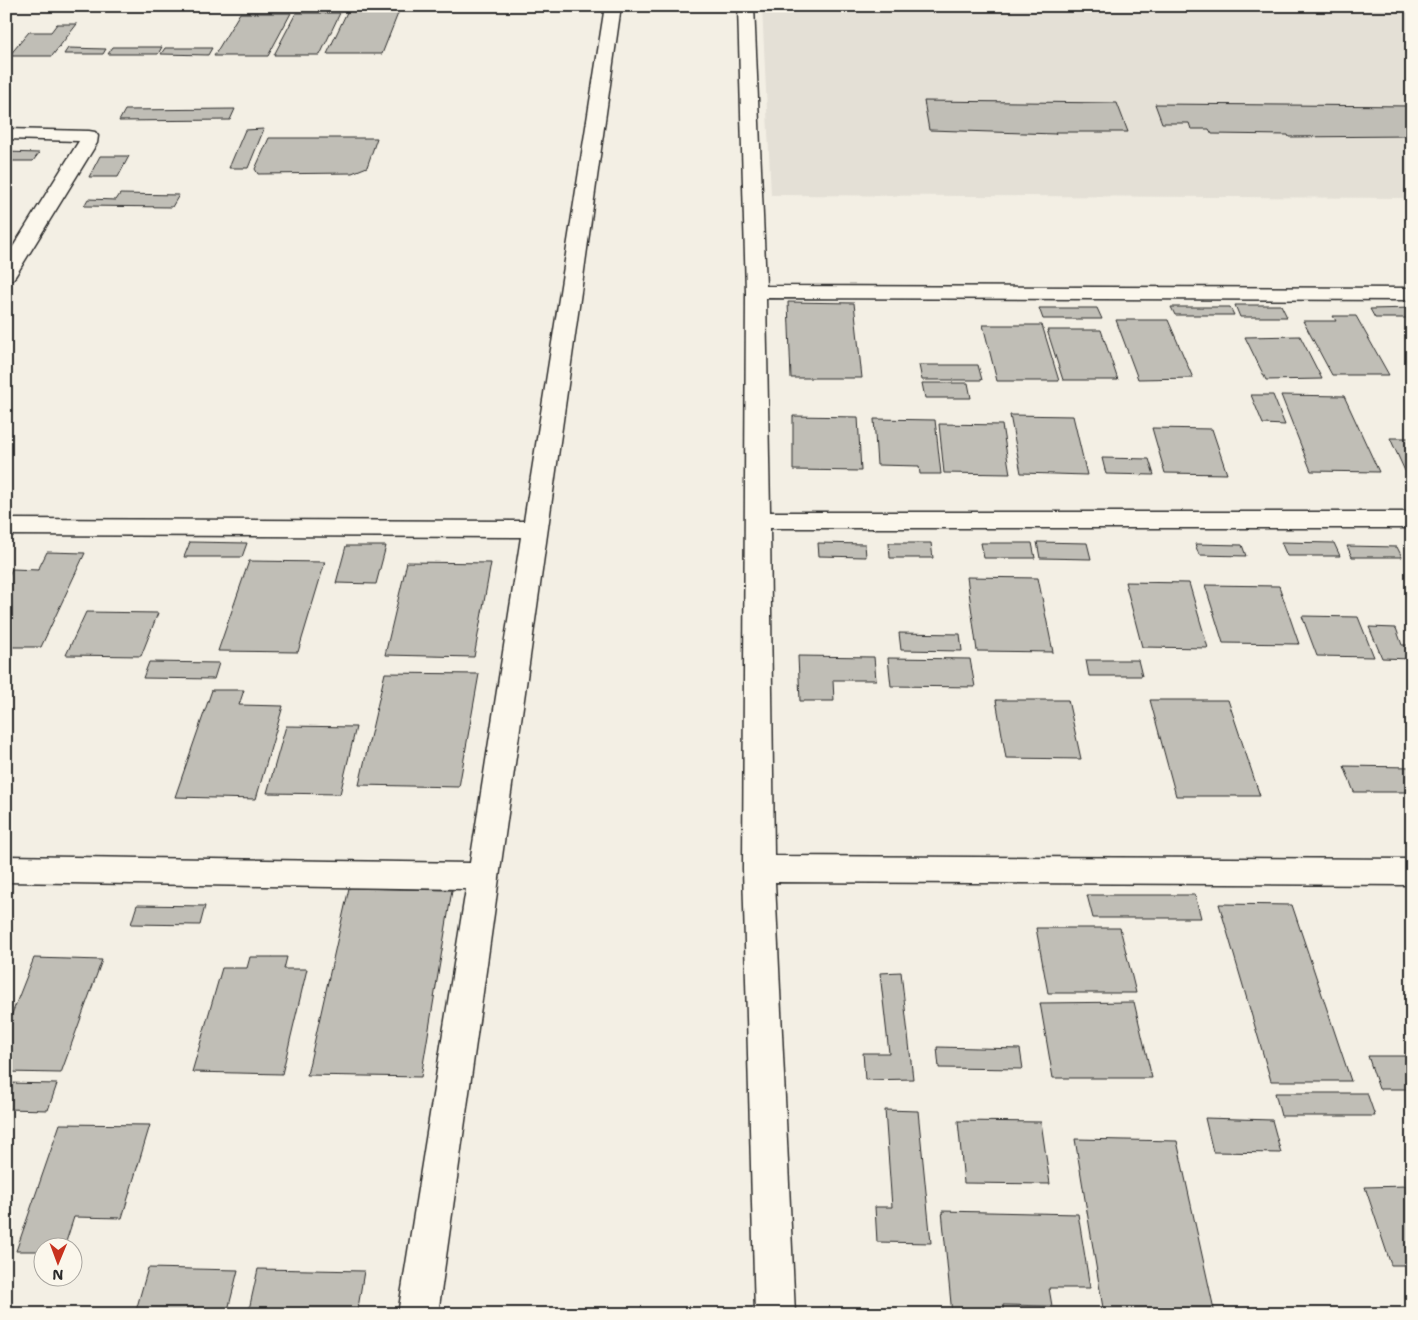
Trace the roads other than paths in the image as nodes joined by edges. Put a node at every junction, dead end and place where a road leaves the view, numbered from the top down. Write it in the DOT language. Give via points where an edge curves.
graph roads {
  1 [pos="613,6"];
  2 [pos="746,6"];
  3 [pos="6,134"];
  4 [pos="6,275"];
  5 [pos="756,292"];
  6 [pos="1412,294"];
  7 [pos="758,520"];
  8 [pos="1412,520"];
  9 [pos="6,527"];
  10 [pos="535,529"];
  11 [pos="6,869"];
  12 [pos="759,869"];
  13 [pos="1412,872"];
  14 [pos="483,876"];
  15 [pos="418,1314"];
  16 [pos="775,1314"];
  1 -- 10 [label="street"];
  2 -- 5 [label="street"];
  3 -- 4 [label="street" via="89,136 88,143"];
  5 -- 6 [label="street"];
  5 -- 7 [label="street"];
  7 -- 8 [label="street"];
  7 -- 12 [label="street"];
  9 -- 10 [label="street"];
  10 -- 14 [label="street"];
  11 -- 14 [label="street"];
  12 -- 13 [label="street"];
  12 -- 16 [label="street"];
  14 -- 15 [label="street"];
}
